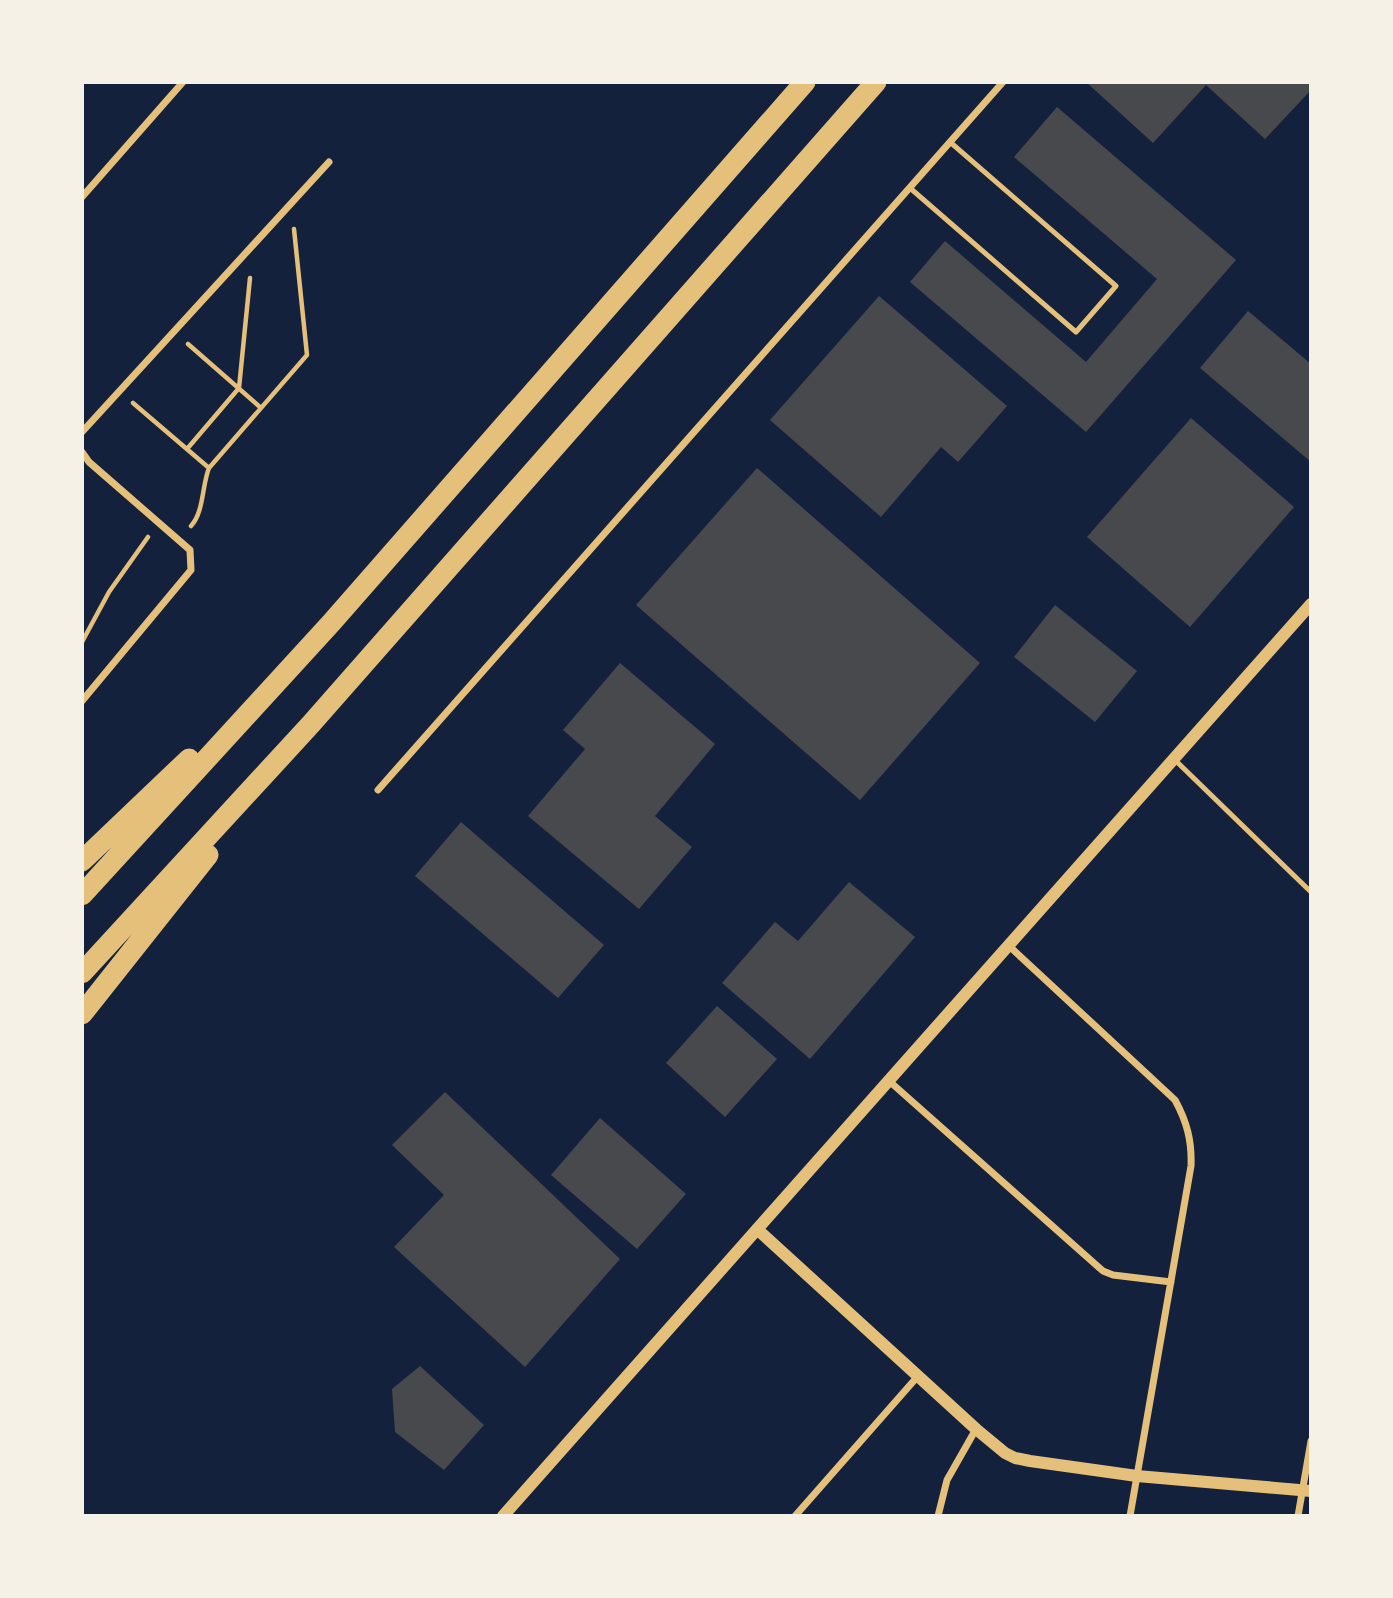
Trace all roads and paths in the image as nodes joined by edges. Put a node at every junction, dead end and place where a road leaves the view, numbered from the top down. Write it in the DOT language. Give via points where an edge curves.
graph roads {
  1 [pos="183,82"];
  2 [pos="805,82"];
  3 [pos="876,82"];
  4 [pos="1003,82"];
  5 [pos="950,142"];
  6 [pos="329,162"];
  7 [pos="910,188"];
  8 [pos="82,197"];
  9 [pos="291,204"];
  10 [pos="253,245"];
  11 [pos="174,332"];
  12 [pos="239,388"];
  13 [pos="120,391"];
  14 [pos="261,408"];
  15 [pos="82,432"];
  16 [pos="187,449"];
  17 [pos="82,452"];
  18 [pos="209,468"];
  19 [pos="160,523"];
  20 [pos="176,536"];
  21 [pos="1311,604"];
  22 [pos="332,622"];
  23 [pos="82,642"];
  24 [pos="82,701"];
  25 [pos="311,724"];
  26 [pos="1173,758"];
  27 [pos="378,790"];
  28 [pos="82,861"];
  29 [pos="1311,892"];
  30 [pos="82,895"];
  31 [pos="1007,944"];
  32 [pos="82,973"];
  33 [pos="82,1014"];
  34 [pos="888,1080"];
  35 [pos="757,1229"];
  36 [pos="1171,1282"];
  37 [pos="918,1376"];
  38 [pos="976,1429"];
  39 [pos="1311,1441"];
  40 [pos="1137,1476"];
  41 [pos="1307,1491"];
  42 [pos="503,1516"];
  43 [pos="795,1516"];
  44 [pos="939,1516"];
  45 [pos="1130,1516"];
  46 [pos="1298,1516"];
  1 -- 8 [label="street"];
  2 -- 22 [label="highway"];
  3 -- 25 [label="highway"];
  4 -- 5 [label="street"];
  5 -- 7 [label="street"];
  5 -- 7 [label="lane" via="1116,286 1076,332"];
  6 -- 9 [label="street"];
  7 -- 27 [label="street"];
  9 -- 10 [label="street"];
  9 -- 14 [label="path" via="308,352"];
  10 -- 11 [label="street"];
  10 -- 12 [label="path"];
  11 -- 12 [label="path"];
  11 -- 13 [label="street"];
  12 -- 14 [label="path"];
  12 -- 16 [label="path"];
  13 -- 15 [label="street"];
  13 -- 16 [label="path"];
  14 -- 18 [label="path"];
  16 -- 18 [label="path"];
  17 -- 19 [label="street"];
  18 -- 20 [label="path" via="197,520"];
  19 -- 20 [label="street"];
  19 -- 23 [label="path" via="109,592"];
  20 -- 24 [label="street" via="190,550 191,570"];
  21 -- 26 [label="street"];
  22 -- 28 [label="highway"];
  22 -- 30 [label="highway"];
  25 -- 32 [label="highway"];
  25 -- 33 [label="highway"];
  26 -- 29 [label="lane"];
  26 -- 31 [label="street"];
  31 -- 34 [label="street"];
  31 -- 36 [label="street" via="1175,1100 1183,1114 1191,1166"];
  34 -- 35 [label="street"];
  34 -- 36 [label="street" via="1103,1271"];
  35 -- 37 [label="street"];
  35 -- 42 [label="street"];
  36 -- 40 [label="street"];
  37 -- 38 [label="street"];
  37 -- 43 [label="street"];
  38 -- 40 [label="street" via="1015,1458"];
  38 -- 44 [label="street" via="947,1480"];
  39 -- 41 [label="street"];
  40 -- 41 [label="street"];
  40 -- 45 [label="street"];
  41 -- 46 [label="street"];
}
